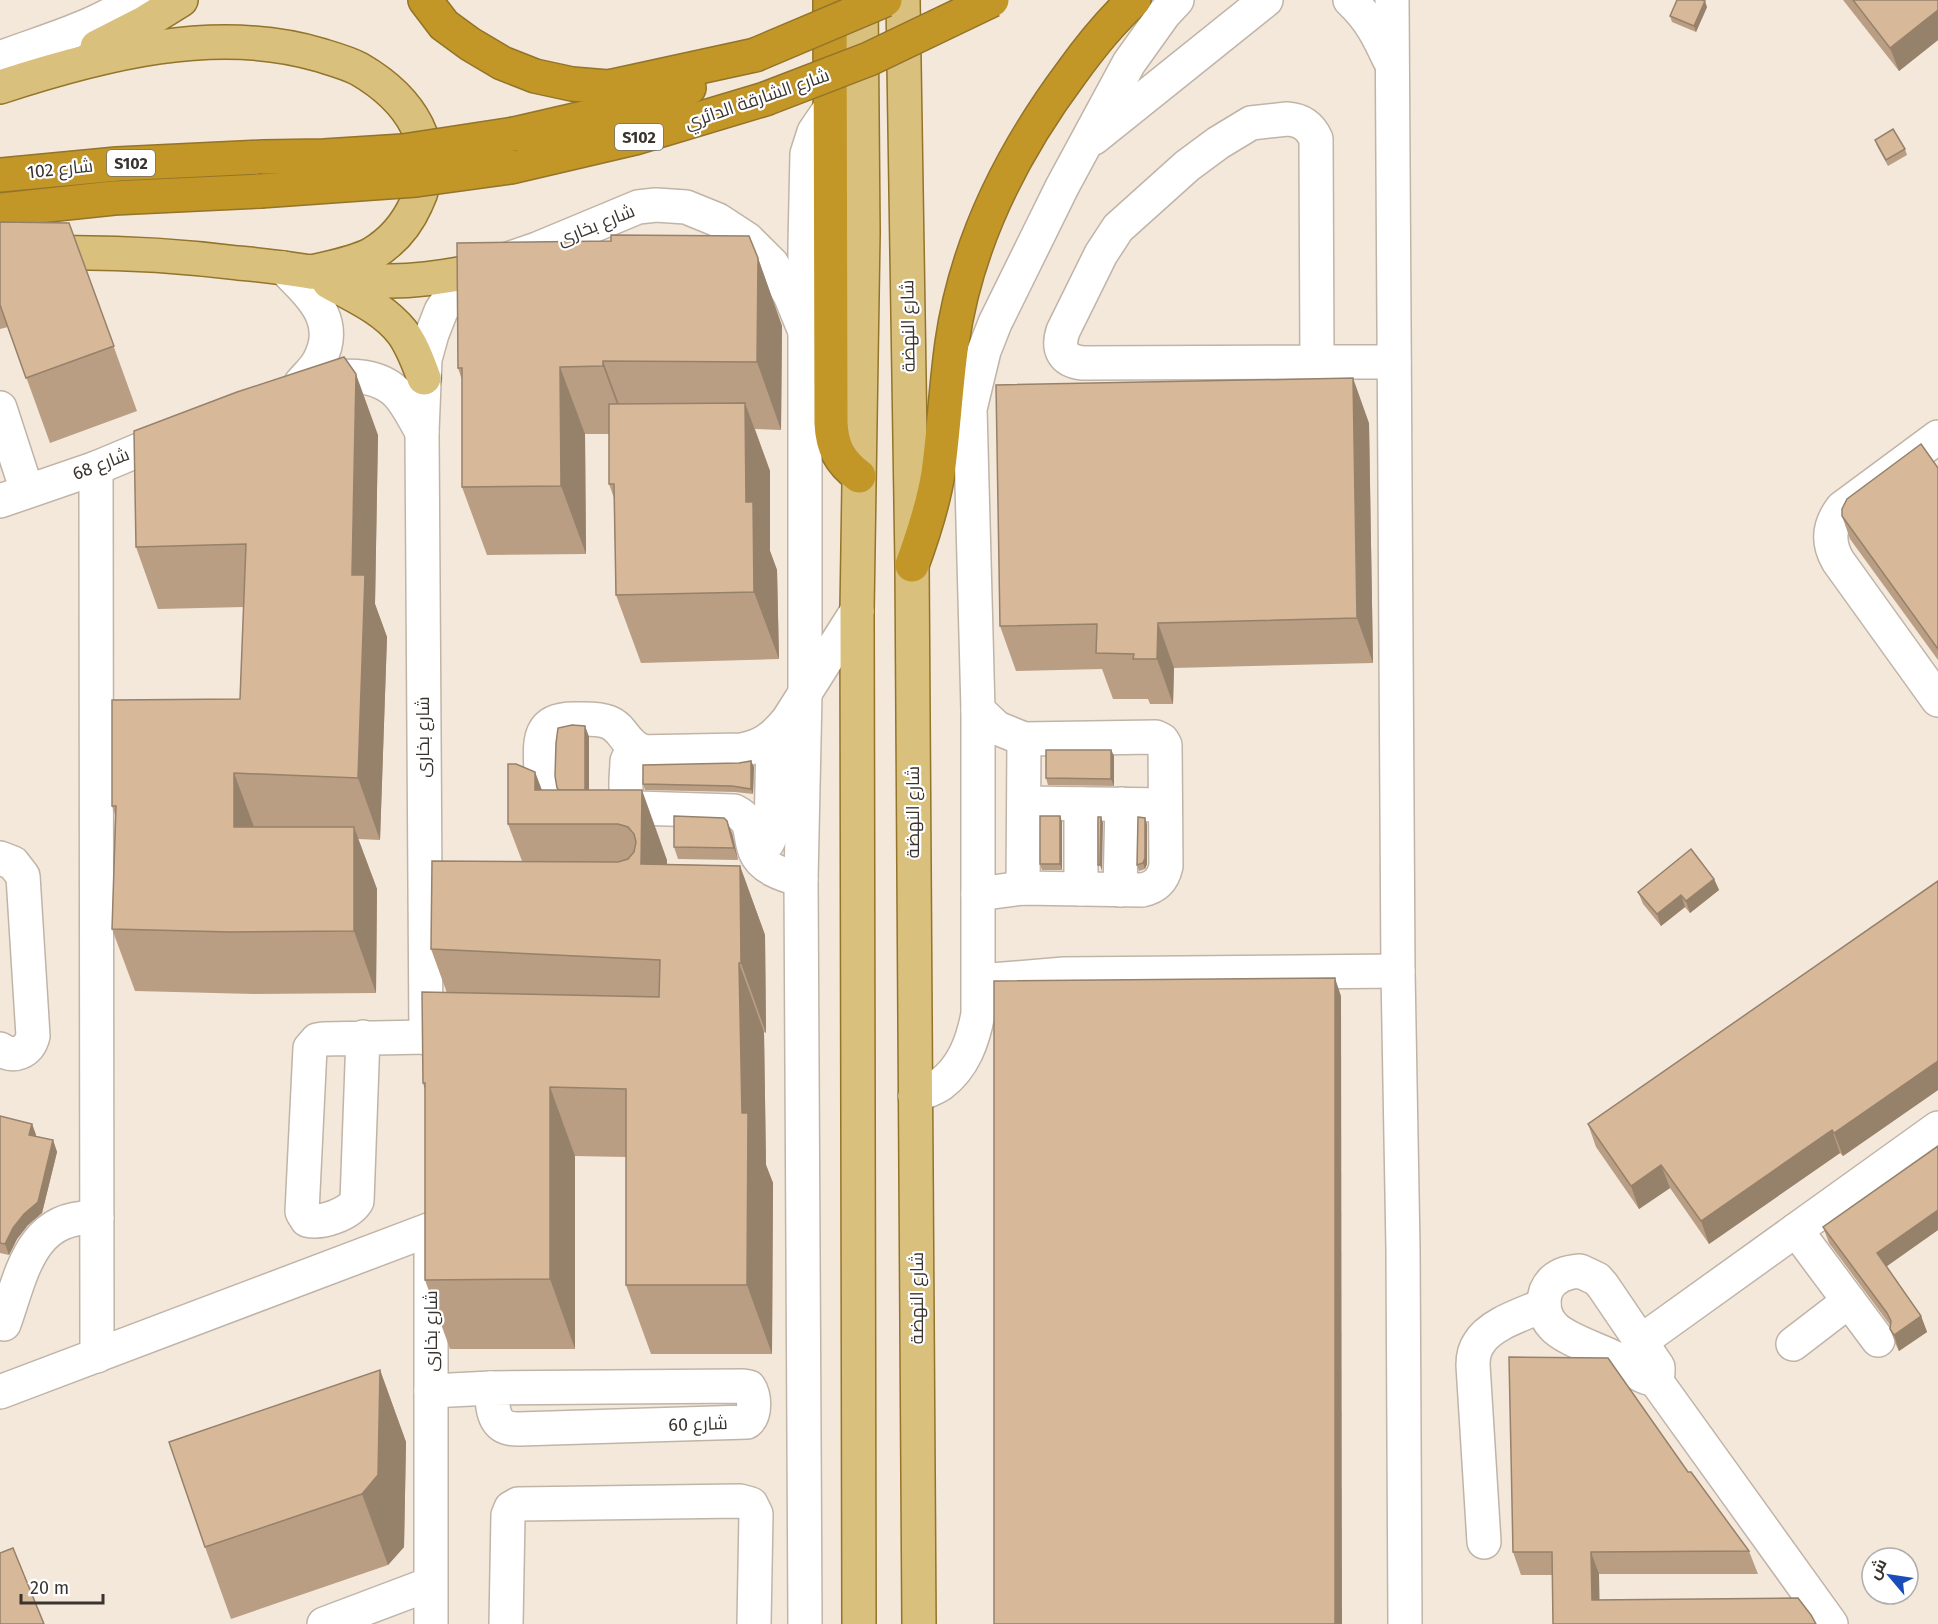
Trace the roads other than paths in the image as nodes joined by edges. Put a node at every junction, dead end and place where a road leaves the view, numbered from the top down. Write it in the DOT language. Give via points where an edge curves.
graph roads {
  1 [pos="134,0"];
  2 [pos="181,0"];
  3 [pos="424,0"];
  4 [pos="830,0"];
  5 [pos="861,0"];
  6 [pos="885,0"];
  7 [pos="903,0"];
  8 [pos="992,0"];
  9 [pos="1134,0"];
  10 [pos="1177,0"];
  11 [pos="1266,0"];
  12 [pos="1350,0"];
  13 [pos="1392,0"];
  14 [pos="755,55"];
  15 [pos="0,58"];
  16 [pos="1392,66"];
  17 [pos="49,71"];
  18 [pos="0,87"];
  19 [pos="831,107"];
  20 [pos="1083,147"];
  21 [pos="263,157"];
  22 [pos="0,175"];
  23 [pos="260,191"];
  24 [pos="0,210"];
  25 [pos="0,255"];
  26 [pos="297,270"];
  27 [pos="470,272"];
  28 [pos="806,334"];
  29 [pos="1317,362"];
  30 [pos="1394,362"];
  31 [pos="424,378"];
  32 [pos="301,383"];
  33 [pos="269,396"];
  34 [pos="0,408"];
  35 [pos="204,423"];
  36 [pos="422,432"];
  37 [pos="1938,437"];
  38 [pos="6,448"];
  39 [pos="96,468"];
  40 [pos="859,476"];
  41 [pos="14,496"];
  42 [pos="912,565"];
  43 [pos="857,611"];
  44 [pos="805,694"];
  45 [pos="1938,699"];
  46 [pos="978,710"];
  47 [pos="772,737"];
  48 [pos="1024,739"];
  49 [pos="642,751"];
  50 [pos="1033,803"];
  51 [pos="1081,804"];
  52 [pos="1122,804"];
  53 [pos="1165,805"];
  54 [pos="646,809"];
  55 [pos="756,853"];
  56 [pos="0,858"];
  57 [pos="801,880"];
  58 [pos="1031,889"];
  59 [pos="1081,889"];
  60 [pos="1120,890"];
  61 [pos="978,894"];
  62 [pos="424,911"];
  63 [pos="459,911"];
  64 [pos="1398,971"];
  65 [pos="979,981"];
  66 [pos="363,1037"];
  67 [pos="426,1037"];
  68 [pos="0,1049"];
  69 [pos="427,1071"];
  70 [pos="915,1096"];
  71 [pos="1938,1128"];
  72 [pos="430,1195"];
  73 [pos="97,1218"];
  74 [pos="431,1229"];
  75 [pos="1796,1230"];
  76 [pos="1849,1301"];
  77 [pos="1546,1312"];
  78 [pos="4,1324"];
  79 [pos="1878,1340"];
  80 [pos="1640,1342"];
  81 [pos="1793,1344"];
  82 [pos="97,1356"];
  83 [pos="1654,1378"];
  84 [pos="491,1388"];
  85 [pos="431,1391"];
  86 [pos="0,1392"];
  87 [pos="1484,1542"];
  88 [pos="430,1584"];
  89 [pos="324,1624"];
  90 [pos="431,1624"];
  91 [pos="506,1624"];
  92 [pos="754,1624"];
  93 [pos="805,1624"];
  94 [pos="859,1624"];
  95 [pos="919,1624"];
  96 [pos="1405,1624"];
  97 [pos="1831,1624"];
  1 -- 15 [label="street" via="83,27"];
  2 -- 17 [label="main road"];
  3 -- 14 [label="highway" via="444,25 502,63 572,84 608,87"];
  4 -- 19 [label="highway"];
  5 -- 40 [label="main road"];
  6 -- 14 [label="highway, شارع الشارقة الدائري / S102, bridge"];
  7 -- 42 [label="main road, شارع النهضة"];
  8 -- 23 [label="highway, شارع الشارقة الدائري / S102, bridge" via="869,59 765,99 635,138 511,167 416,180"];
  9 -- 42 [label="highway" via="1088,50 1048,103 993,202 976,247 952,340 938,474"];
  10 -- 20 [label="street" via="1129,63"];
  11 -- 20 [label="street"];
  12 -- 16 [label="street" via="1376,29"];
  13 -- 16 [label="street"];
  14 -- 21 [label="highway, شارع الشارقة الدائري / S102, bridge" via="716,77 675,93 514,134 403,151"];
  16 -- 30 [label="street"];
  17 -- 18 [label="main road"];
  17 -- 26 [label="main road" via="172,45 247,43 319,55 357,68 386,88 416,122 424,144 427,166 422,192 411,216 394,237 373,253 349,264"];
  19 -- 28 [label="street" via="814,132 807,154"];
  19 -- 40 [label="highway" via="832,440 838,456"];
  20 -- 46 [label="street" via="995,323 970,409"];
  21 -- 22 [label="highway, شارع 102 / S102"];
  23 -- 24 [label="highway, شارع 102 / S102" via="114,198"];
  25 -- 26 [label="main road" via="112,252"];
  26 -- 27 [label="main road" via="383,281"];
  26 -- 31 [label="main road" via="386,316 414,351"];
  26 -- 32 [label="street" via="323,315 327,330 318,362"];
  27 -- 28 [label="street, شارع بخارى" via="638,207 686,207 718,220 747,240 771,264 790,295"];
  27 -- 31 [label="street, شارع بخارى" via="441,311 429,343"];
  28 -- 44 [label="street"];
  29 -- 29 [label="street" via="1316,140 1305,124 1287,119 1251,123 1218,143 1118,228 1101,254 1060,340 1061,349 1074,363"];
  29 -- 30 [label="street"];
  30 -- 64 [label="street"];
  31 -- 36 [label="street, شارع بخارى"];
  32 -- 33 [label="street"];
  32 -- 36 [label="street" via="347,376 377,381 396,392"];
  34 -- 38 [label="street"];
  35 -- 39 [label="street, شارع 68"];
  36 -- 62 [label="street, شارع بخارى"];
  37 -- 45 [label="street" via="1842,508 1830,534 1838,561"];
  38 -- 41 [label="street"];
  39 -- 41 [label="street, شارع 68"];
  39 -- 73 [label="street"];
  40 -- 43 [label="main road"];
  42 -- 70 [label="main road, شارع النهضة"];
  43 -- 44 [label="street"];
  43 -- 94 [label="main road"];
  44 -- 47 [label="street"];
  44 -- 57 [label="street"];
  46 -- 48 [label="street" via="997,728"];
  46 -- 61 [label="street"];
  47 -- 49 [label="street" via="741,750"];
  47 -- 55 [label="street" via="771,835"];
  48 -- 50 [label="street"];
  48 -- 53 [label="street" via="1156,736 1165,745"];
  49 -- 54 [label="street" via="627,761 627,797 632,806"];
  49 -- 54 [label="street" via="629,744 609,722 555,721 547,727 540,747 542,802 546,812 561,823 627,821"];
  50 -- 51 [label="street"];
  50 -- 58 [label="street"];
  51 -- 52 [label="street"];
  51 -- 59 [label="street"];
  52 -- 53 [label="street"];
  52 -- 60 [label="street"];
  53 -- 60 [label="street" via="1166,866 1160,882 1142,890"];
  54 -- 55 [label="street" via="734,811 749,824"];
  55 -- 57 [label="street" via="768,867"];
  56 -- 68 [label="street" via="13,863 23,876 33,1036 26,1050 19,1053"];
  57 -- 93 [label="street"];
  58 -- 59 [label="street"];
  58 -- 61 [label="street"];
  59 -- 60 [label="street"];
  61 -- 65 [label="street"];
  62 -- 63 [label="street"];
  62 -- 67 [label="street, شارع بخارى"];
  64 -- 65 [label="street" via="1064,974"];
  64 -- 96 [label="street"];
  65 -- 70 [label="street" via="978,1014 967,1053 941,1084"];
  66 -- 66 [label="street" via="317,1040 310,1048 302,1212 307,1220 343,1214 357,1202"];
  66 -- 67 [label="street"];
  67 -- 69 [label="street, شارع بخارى"];
  70 -- 95 [label="main road, شارع النهضة"];
  71 -- 75 [label="street"];
  72 -- 74 [label="street, شارع بخارى"];
  73 -- 78 [label="street" via="83,1217 57,1224 36,1242"];
  73 -- 82 [label="street"];
  74 -- 82 [label="street"];
  74 -- 85 [label="street, شارع بخارى"];
  75 -- 76 [label="street"];
  75 -- 80 [label="street"];
  76 -- 79 [label="street"];
  76 -- 81 [label="street"];
  77 -- 80 [label="street" via="1544,1298 1548,1287 1554,1280 1580,1271 1603,1286"];
  77 -- 83 [label="street" via="1558,1330 1646,1378"];
  77 -- 87 [label="street" via="1495,1328 1478,1343 1474,1354"];
  80 -- 83 [label="street" via="1658,1367"];
  82 -- 86 [label="street"];
  83 -- 97 [label="street"];
  84 -- 84 [label="street, شارع 60" via="747,1386 752,1392 753,1412 750,1420 742,1422 513,1430 496,1420"];
  84 -- 85 [label="street, شارع 60"];
  85 -- 88 [label="street, شارع بخارى"];
  88 -- 89 [label="street"];
  88 -- 90 [label="street, شارع بخارى"];
  91 -- 92 [label="street" via="508,1515 518,1504 740,1501 751,1504 756,1514"];
}
